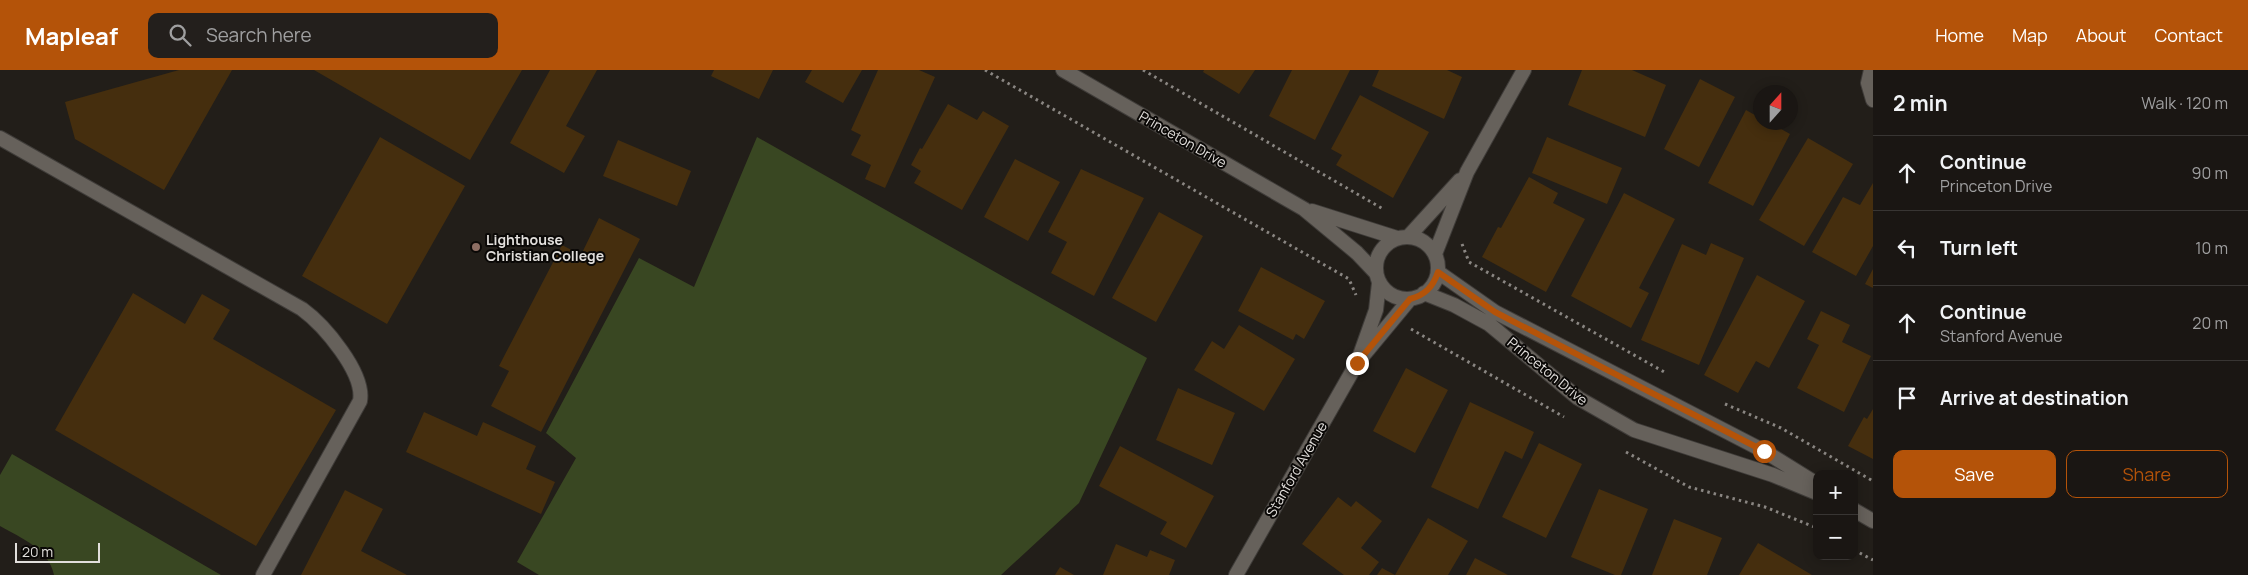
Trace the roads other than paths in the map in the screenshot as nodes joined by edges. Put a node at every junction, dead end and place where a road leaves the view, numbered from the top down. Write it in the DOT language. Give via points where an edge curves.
graph roads {
  1 [pos="1063,70"];
  2 [pos="1524,70"];
  3 [pos="1871,70"];
  4 [pos="1873,100"];
  5 [pos="0,138"];
  6 [pos="1467,172"];
  7 [pos="1304,209"];
  8 [pos="1403,237"];
  9 [pos="1435,254"];
  10 [pos="1438,272"];
  11 [pos="1377,277"];
  12 [pos="1424,293"];
  13 [pos="1410,299"];
  14 [pos="1357,363"];
  15 [pos="1813,482"];
  16 [pos="1813,491"];
  17 [pos="1858,512"];
  18 [pos="1873,521"];
  19 [pos="1239,574"];
  20 [pos="263,575"];
  1 -- 7 [label="street, Princeton Drive"];
  2 -- 6 [label="street"];
  3 -- 4 [label="street" via="1868,83"];
  5 -- 20 [label="street" via="302,309 318,322 350,365 360,384 360,402"];
  6 -- 8 [label="street"];
  6 -- 9 [label="street"];
  7 -- 8 [label="street, Princeton Drive"];
  7 -- 11 [label="street, Princeton Drive" via="1360,256"];
  8 -- 9 [label="street" via="1424,242"];
  8 -- 11 [label="street" via="1387,243 1380,251 1376,261"];
  9 -- 10 [label="street"];
  10 -- 12 [label="street" via="1431,288"];
  10 -- 15 [label="street, Princeton Drive" via="1495,312 1764,451"];
  11 -- 13 [label="street" via="1393,296"];
  11 -- 14 [label="street, Stanford Avenue" via="1376,310"];
  12 -- 13 [label="street"];
  12 -- 16 [label="street, Princeton Drive" via="1489,324 1578,398 1634,430 1773,475"];
  13 -- 14 [label="street, Stanford Avenue"];
  14 -- 19 [label="street, Stanford Avenue"];
  17 -- 18 [label="street"];
}
